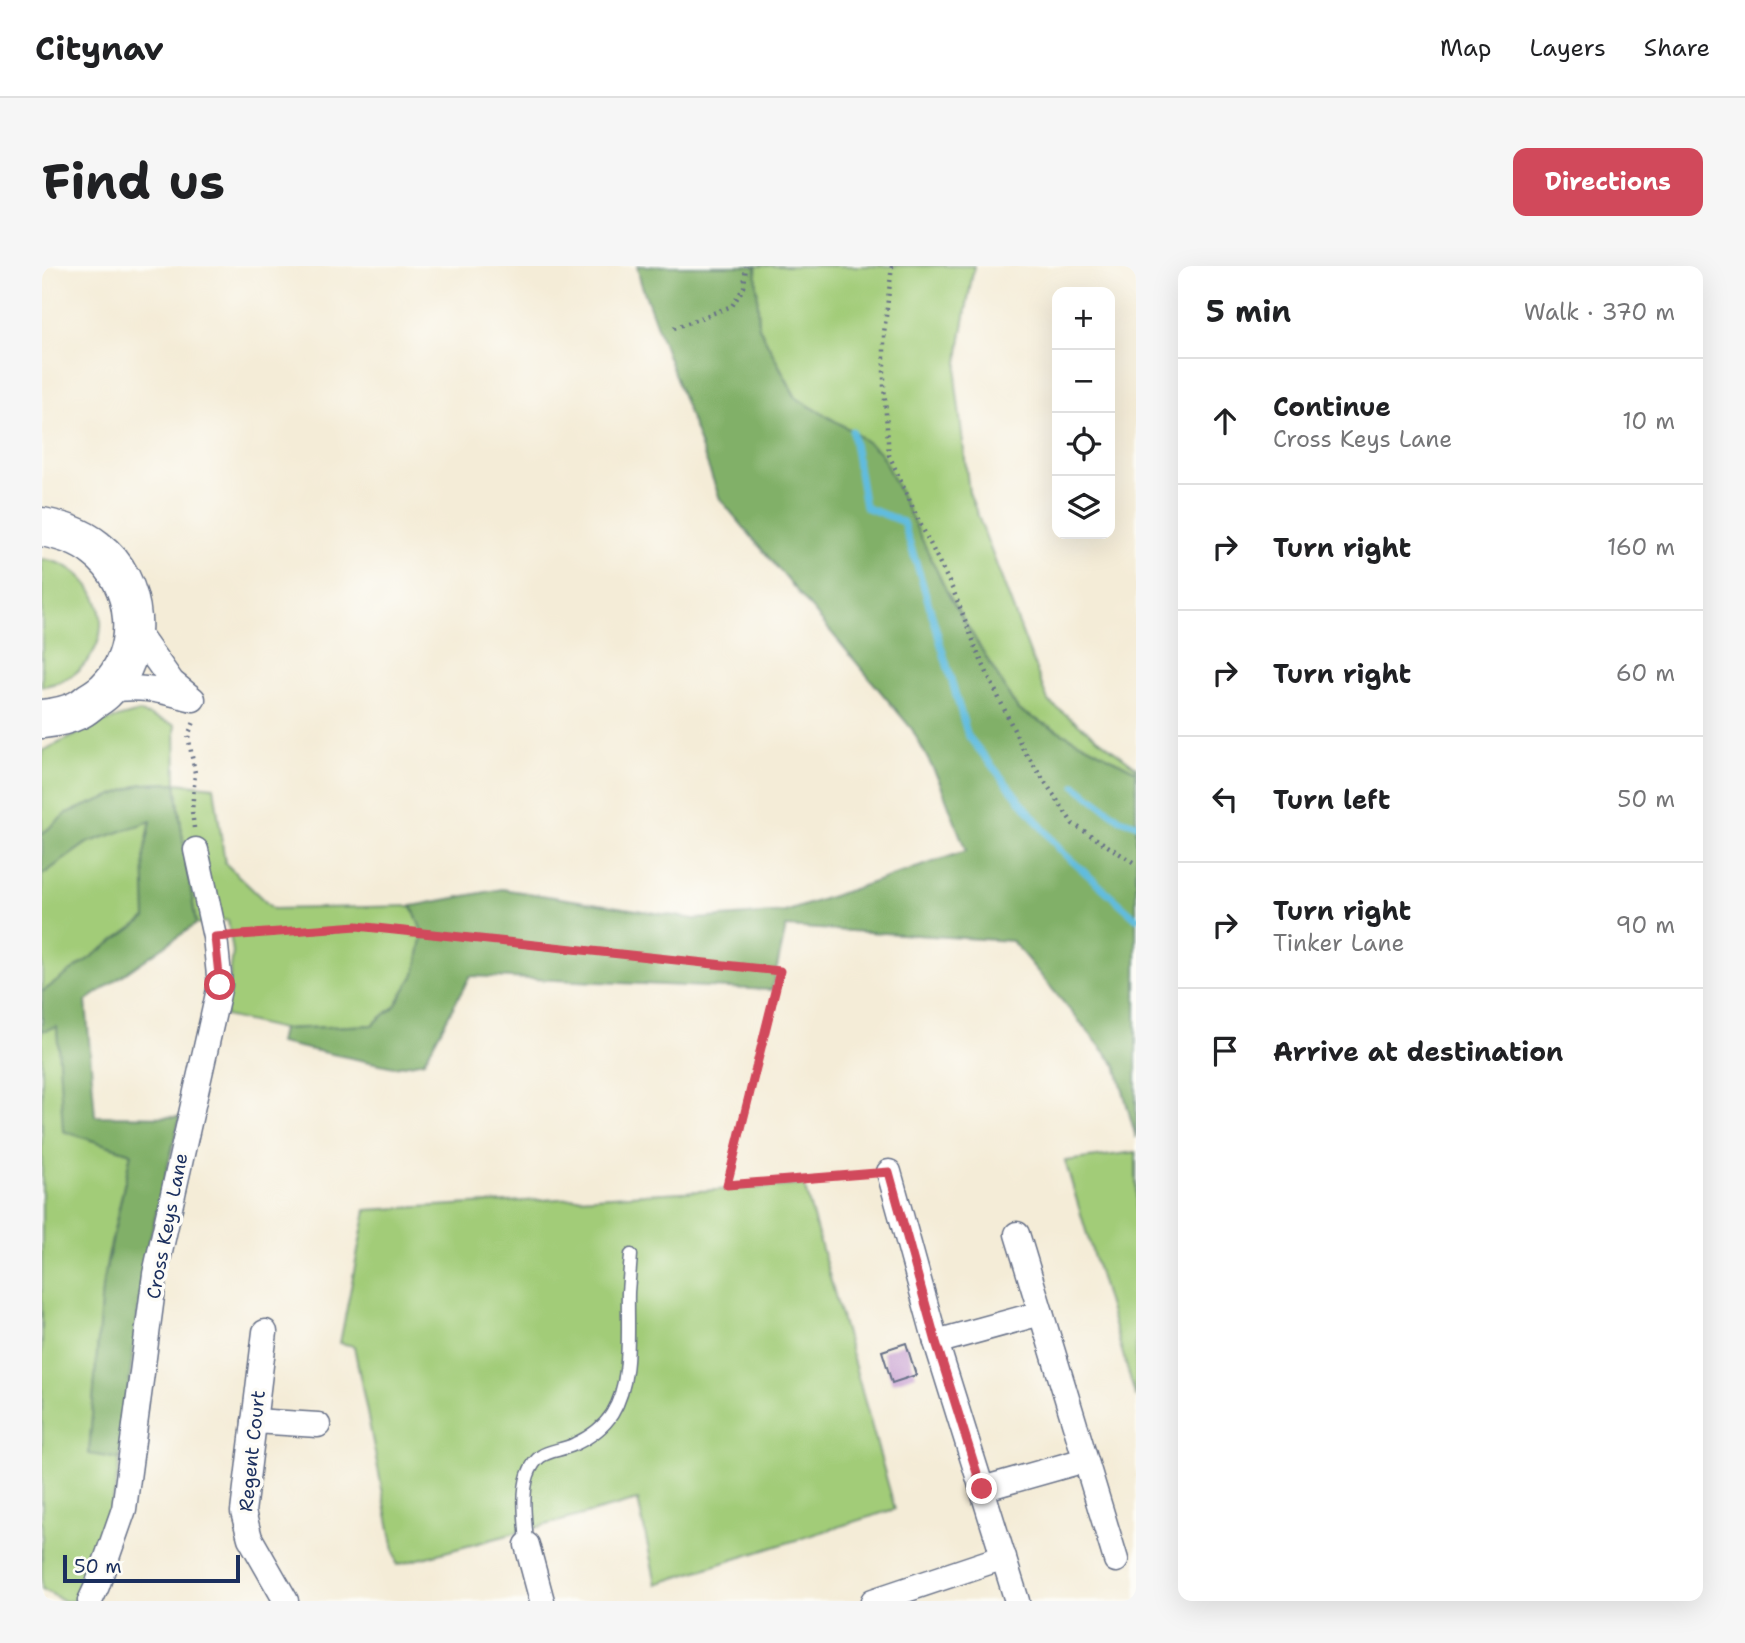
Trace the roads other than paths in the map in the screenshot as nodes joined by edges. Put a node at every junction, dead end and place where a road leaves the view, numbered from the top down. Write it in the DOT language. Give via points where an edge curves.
graph roads {
  1 [pos="47,525"];
  2 [pos="133,627"];
  3 [pos="106,690"];
  4 [pos="43,720"];
  5 [pos="195,850"];
  6 [pos="889,1172"];
  7 [pos="1017,1234"];
  8 [pos="631,1255"];
  9 [pos="1041,1313"];
  10 [pos="265,1332"];
  11 [pos="936,1342"];
  12 [pos="254,1421"];
  13 [pos="318,1425"];
  14 [pos="1085,1460"];
  15 [pos="982,1489"];
  16 [pos="527,1545"];
  17 [pos="1004,1557"];
  18 [pos="1116,1560"];
  19 [pos="90,1601"];
  20 [pos="286,1601"];
  21 [pos="542,1601"];
  22 [pos="873,1601"];
  23 [pos="1017,1601"];
  1 -- 2 [label="main road" via="97,549 113,566 128,595"];
  2 -- 3 [label="main road" via="129,651"];
  2 -- 3 [label="street" via="172,681 193,699 147,688"];
  3 -- 4 [label="main road" via="78,710"];
  5 -- 19 [label="street, Cross Keys Lane" via="215,937 220,985 155,1274 124,1509"];
  6 -- 11 [label="street"];
  7 -- 9 [label="street"];
  8 -- 16 [label="lane" via="622,1392 600,1429 537,1461 526,1490"];
  9 -- 11 [label="street"];
  9 -- 14 [label="street"];
  10 -- 12 [label="street, Regent Court"];
  11 -- 15 [label="street"];
  12 -- 13 [label="street"];
  12 -- 20 [label="street, Regent Court" via="245,1524"];
  14 -- 15 [label="street"];
  14 -- 18 [label="street"];
  15 -- 17 [label="street"];
  16 -- 21 [label="street"];
  17 -- 22 [label="street"];
  17 -- 23 [label="street"];
}
